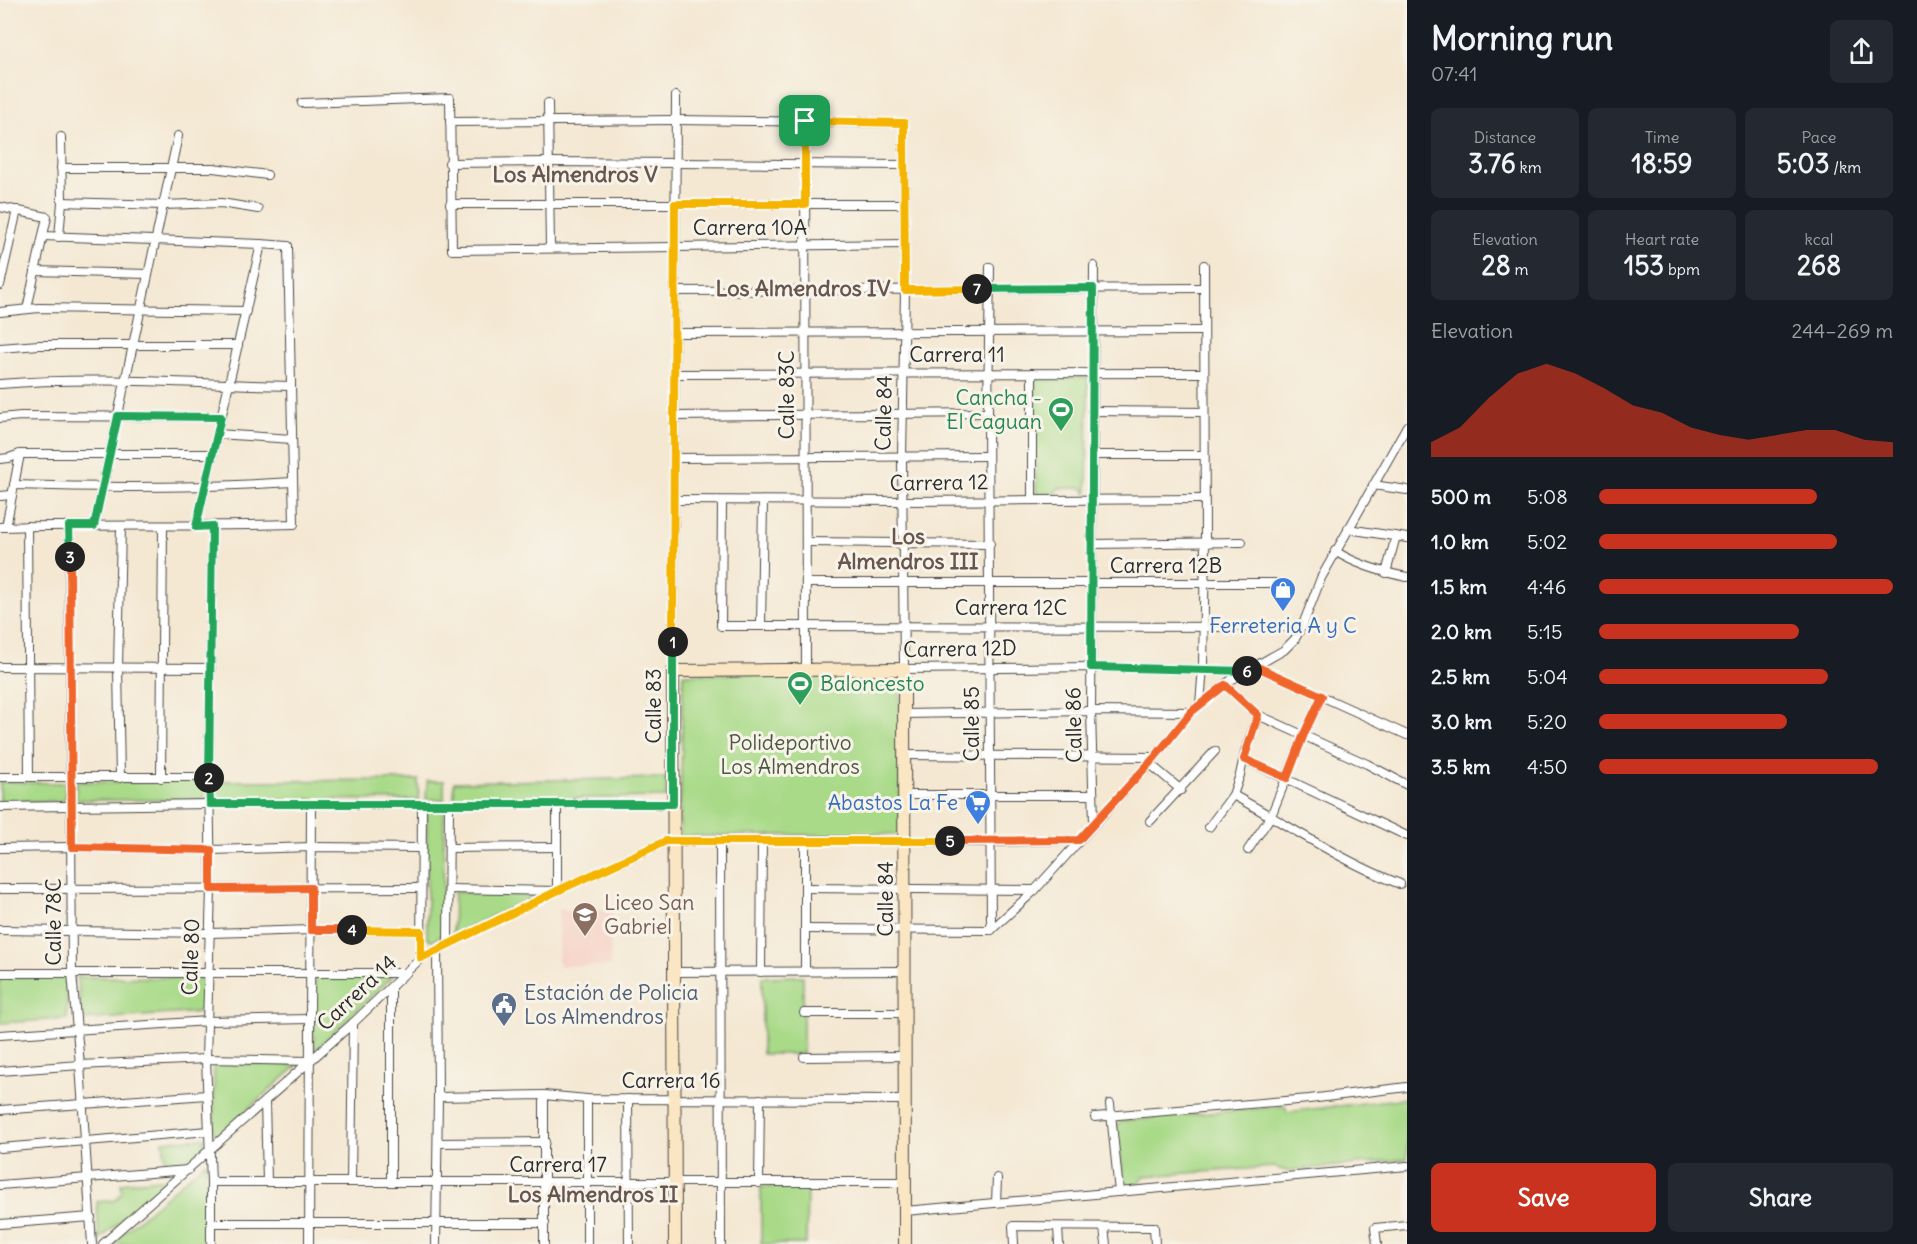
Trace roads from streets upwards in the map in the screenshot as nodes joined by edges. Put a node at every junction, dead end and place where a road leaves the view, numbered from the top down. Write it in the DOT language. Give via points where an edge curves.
graph roads {
  1 [pos="676,96"];
  2 [pos="302,103"];
  3 [pos="548,103"];
  4 [pos="675,120"];
  5 [pos="549,121"];
  6 [pos="805,121"];
  7 [pos="450,122"];
  8 [pos="178,136"];
  9 [pos="61,137"];
  10 [pos="550,162"];
  11 [pos="675,162"];
  12 [pos="449,163"];
  13 [pos="805,164"];
  14 [pos="904,165"];
  15 [pos="171,167"];
  16 [pos="61,168"];
  17 [pos="267,174"];
  18 [pos="62,202"];
  19 [pos="450,204"];
  20 [pos="675,204"];
  21 [pos="805,204"];
  22 [pos="904,204"];
  23 [pos="163,205"];
  24 [pos="549,205"];
  25 [pos="0,207"];
  26 [pos="258,209"];
  27 [pos="17,210"];
  28 [pos="43,236"];
  29 [pos="59,237"];
  30 [pos="155,240"];
  31 [pos="261,244"];
  32 [pos="904,244"];
  33 [pos="806,246"];
  34 [pos="675,247"];
  35 [pos="550,248"];
  36 [pos="1204,265"];
  37 [pos="1094,266"];
  38 [pos="990,267"];
  39 [pos="35,271"];
  40 [pos="148,274"];
  41 [pos="0,285"];
  42 [pos="990,288"];
  43 [pos="1093,288"];
  44 [pos="1204,288"];
  45 [pos="905,290"];
  46 [pos="674,291"];
  47 [pos="806,291"];
  48 [pos="141,308"];
  49 [pos="27,309"];
  50 [pos="246,311"];
  51 [pos="0,312"];
  52 [pos="1093,330"];
  53 [pos="1203,331"];
  54 [pos="806,332"];
  55 [pos="904,332"];
  56 [pos="990,332"];
  57 [pos="674,333"];
  58 [pos="133,345"];
  59 [pos="238,345"];
  60 [pos="0,348"];
  61 [pos="988,373"];
  62 [pos="1032,373"];
  63 [pos="1092,373"];
  64 [pos="1204,373"];
  65 [pos="674,374"];
  66 [pos="806,374"];
  67 [pos="904,374"];
  68 [pos="125,380"];
  69 [pos="0,384"];
  70 [pos="229,385"];
  71 [pos="291,386"];
  72 [pos="1092,411"];
  73 [pos="1204,412"];
  74 [pos="988,413"];
  75 [pos="903,415"];
  76 [pos="118,416"];
  77 [pos="674,416"];
  78 [pos="806,416"];
  79 [pos="221,417"];
  80 [pos="0,418"];
  81 [pos="1407,426"];
  82 [pos="217,434"];
  83 [pos="292,439"];
  84 [pos="1396,445"];
  85 [pos="1407,447"];
  86 [pos="20,454"];
  87 [pos="108,454"];
  88 [pos="213,454"];
  89 [pos="1092,455"];
  90 [pos="1203,455"];
  91 [pos="988,456"];
  92 [pos="674,458"];
  93 [pos="805,458"];
  94 [pos="902,458"];
  95 [pos="0,459"];
  96 [pos="293,482"];
  97 [pos="14,485"];
  98 [pos="1373,485"];
  99 [pos="205,487"];
  100 [pos="102,488"];
  101 [pos="1407,490"];
  102 [pos="12,495"];
  103 [pos="0,496"];
  104 [pos="1091,499"];
  105 [pos="1204,499"];
  106 [pos="674,500"];
  107 [pos="989,500"];
  108 [pos="1032,500"];
  109 [pos="722,501"];
  110 [pos="806,501"];
  111 [pos="903,501"];
  112 [pos="763,502"];
  113 [pos="27,526"];
  114 [pos="69,526"];
  115 [pos="94,526"];
  116 [pos="212,526"];
  117 [pos="3,527"];
  118 [pos="120,527"];
  119 [pos="162,527"];
  120 [pos="196,527"];
  121 [pos="1348,529"];
  122 [pos="1396,536"];
  123 [pos="1407,538"];
  124 [pos="806,542"];
  125 [pos="1242,542"];
  126 [pos="902,543"];
  127 [pos="1205,543"];
  128 [pos="990,544"];
  129 [pos="1092,544"];
  130 [pos="1334,553"];
  131 [pos="1386,573"];
  132 [pos="1407,577"];
  133 [pos="806,583"];
  134 [pos="903,583"];
  135 [pos="990,583"];
  136 [pos="1204,584"];
  137 [pos="1274,584"];
  138 [pos="1092,585"];
  139 [pos="762,626"];
  140 [pos="1092,626"];
  141 [pos="806,627"];
  142 [pos="904,627"];
  143 [pos="990,627"];
  144 [pos="1204,627"];
  145 [pos="1302,627"];
  146 [pos="0,667"];
  147 [pos="27,667"];
  148 [pos="1091,667"];
  149 [pos="71,668"];
  150 [pos="118,668"];
  151 [pos="160,668"];
  152 [pos="211,668"];
  153 [pos="904,669"];
  154 [pos="991,669"];
  155 [pos="1251,669"];
  156 [pos="806,670"];
  157 [pos="1203,670"];
  158 [pos="673,671"];
  159 [pos="1225,685"];
  160 [pos="1322,696"];
  161 [pos="1200,704"];
  162 [pos="1091,711"];
  163 [pos="1191,712"];
  164 [pos="991,713"];
  165 [pos="904,714"];
  166 [pos="1258,715"];
  167 [pos="1304,734"];
  168 [pos="1407,735"];
  169 [pos="1215,751"];
  170 [pos="904,755"];
  171 [pos="990,755"];
  172 [pos="1092,755"];
  173 [pos="1244,759"];
  174 [pos="1152,760"];
  175 [pos="0,777"];
  176 [pos="29,777"];
  177 [pos="160,777"];
  178 [pos="209,777"];
  179 [pos="71,778"];
  180 [pos="120,778"];
  181 [pos="1287,778"];
  182 [pos="1407,785"];
  183 [pos="1181,790"];
  184 [pos="904,795"];
  185 [pos="990,795"];
  186 [pos="1093,795"];
  187 [pos="1233,795"];
  188 [pos="210,804"];
  189 [pos="557,804"];
  190 [pos="673,804"];
  191 [pos="71,805"];
  192 [pos="310,805"];
  193 [pos="422,805"];
  194 [pos="449,805"];
  195 [pos="0,807"];
  196 [pos="1271,816"];
  197 [pos="1150,821"];
  198 [pos="1094,823"];
  199 [pos="1209,828"];
  200 [pos="1407,836"];
  201 [pos="673,840"];
  202 [pos="720,840"];
  203 [pos="762,840"];
  204 [pos="805,840"];
  205 [pos="905,840"];
  206 [pos="1079,840"];
  207 [pos="990,842"];
  208 [pos="72,847"];
  209 [pos="311,847"];
  210 [pos="557,847"];
  211 [pos="0,848"];
  212 [pos="422,848"];
  213 [pos="449,848"];
  214 [pos="211,850"];
  215 [pos="1248,850"];
  216 [pos="1400,884"];
  217 [pos="311,888"];
  218 [pos="421,888"];
  219 [pos="805,888"];
  220 [pos="0,889"];
  221 [pos="72,889"];
  222 [pos="211,889"];
  223 [pos="449,889"];
  224 [pos="904,889"];
  225 [pos="990,889"];
  226 [pos="1035,890"];
  227 [pos="557,891"];
  228 [pos="805,929"];
  229 [pos="905,929"];
  230 [pos="0,930"];
  231 [pos="311,930"];
  232 [pos="991,930"];
  233 [pos="71,931"];
  234 [pos="421,931"];
  235 [pos="210,933"];
  236 [pos="448,944"];
  237 [pos="437,950"];
  238 [pos="421,958"];
  239 [pos="805,971"];
  240 [pos="905,971"];
  241 [pos="675,972"];
  242 [pos="721,972"];
  243 [pos="761,972"];
  244 [pos="0,973"];
  245 [pos="72,973"];
  246 [pos="209,973"];
  247 [pos="310,973"];
  248 [pos="406,973"];
  249 [pos="391,987"];
  250 [pos="804,1013"];
  251 [pos="905,1013"];
  252 [pos="309,1019"];
  253 [pos="207,1021"];
  254 [pos="353,1023"];
  255 [pos="78,1029"];
  256 [pos="0,1035"];
  257 [pos="905,1056"];
  258 [pos="804,1057"];
  259 [pos="206,1059"];
  260 [pos="309,1061"];
  261 [pos="80,1065"];
  262 [pos="0,1071"];
  263 [pos="1407,1087"];
  264 [pos="207,1095"];
  265 [pos="544,1095"];
  266 [pos="438,1097"];
  267 [pos="587,1099"];
  268 [pos="628,1099"];
  269 [pos="675,1099"];
  270 [pos="720,1099"];
  271 [pos="760,1099"];
  272 [pos="905,1100"];
  273 [pos="266,1101"];
  274 [pos="83,1104"];
  275 [pos="1110,1104"];
  276 [pos="0,1110"];
  277 [pos="1111,1116"];
  278 [pos="1095,1117"];
  279 [pos="209,1131"];
  280 [pos="85,1141"];
  281 [pos="545,1142"];
  282 [pos="438,1143"];
  283 [pos="0,1148"];
  284 [pos="210,1150"];
  285 [pos="1407,1166"];
  286 [pos="189,1170"];
  287 [pos="88,1178"];
  288 [pos="997,1178"];
  289 [pos="267,1181"];
  290 [pos="211,1182"];
  291 [pos="308,1182"];
  292 [pos="351,1182"];
  293 [pos="391,1182"];
  294 [pos="905,1182"];
  295 [pos="435,1183"];
  296 [pos="545,1183"];
  297 [pos="588,1183"];
  298 [pos="629,1183"];
  299 [pos="675,1183"];
  300 [pos="720,1183"];
  301 [pos="759,1183"];
  302 [pos="0,1185"];
  303 [pos="1119,1192"];
  304 [pos="996,1203"];
  305 [pos="905,1211"];
  306 [pos="91,1217"];
  307 [pos="436,1222"];
  308 [pos="211,1223"];
  309 [pos="309,1223"];
  310 [pos="545,1223"];
  311 [pos="0,1224"];
  312 [pos="1407,1225"];
  313 [pos="1058,1227"];
  314 [pos="1104,1228"];
  315 [pos="92,1244"];
  316 [pos="103,1244"];
  317 [pos="211,1244"];
  318 [pos="309,1244"];
  319 [pos="436,1244"];
  320 [pos="544,1244"];
  321 [pos="587,1244"];
  322 [pos="629,1244"];
  323 [pos="675,1244"];
  324 [pos="721,1244"];
  325 [pos="905,1244"];
  326 [pos="1014,1244"];
  327 [pos="1059,1244"];
  328 [pos="1106,1244"];
  329 [pos="1155,1244"];
  330 [pos="1377,1244"];
  1 -- 4 [label="street, Calle 83"];
  2 -- 7 [label="street" via="450,98"];
  3 -- 5 [label="street"];
  4 -- 5 [label="street"];
  4 -- 6 [label="street"];
  4 -- 11 [label="street, Calle 83"];
  5 -- 7 [label="street"];
  5 -- 10 [label="street"];
  6 -- 13 [label="street, Calle 83C"];
  6 -- 14 [label="street, Calle 84" via="904,123"];
  7 -- 12 [label="street"];
  8 -- 15 [label="street"];
  9 -- 16 [label="street"];
  10 -- 11 [label="street"];
  10 -- 12 [label="street"];
  10 -- 24 [label="street"];
  11 -- 13 [label="street"];
  11 -- 20 [label="street, Calle 83"];
  12 -- 19 [label="street"];
  13 -- 14 [label="street"];
  13 -- 21 [label="street, Calle 83C"];
  14 -- 22 [label="street, Calle 84"];
  15 -- 16 [label="street"];
  15 -- 17 [label="street"];
  15 -- 23 [label="street"];
  16 -- 18 [label="street"];
  18 -- 23 [label="street"];
  18 -- 29 [label="street"];
  19 -- 24 [label="street"];
  19 -- 35 [label="street, Carrera 10A" via="452,250"];
  20 -- 21 [label="street"];
  20 -- 24 [label="street"];
  20 -- 34 [label="street, Calle 83"];
  21 -- 22 [label="street"];
  21 -- 33 [label="street, Calle 83C"];
  22 -- 32 [label="street, Calle 84"];
  23 -- 26 [label="street" via="221,203"];
  23 -- 30 [label="street"];
  24 -- 35 [label="street"];
  25 -- 27 [label="street"];
  27 -- 28 [label="street" via="47,217"];
  27 -- 41 [label="street"];
  28 -- 29 [label="street"];
  28 -- 39 [label="street"];
  29 -- 30 [label="street"];
  30 -- 31 [label="street"];
  30 -- 40 [label="street"];
  31 -- 50 [label="street"];
  31 -- 71 [label="street" via="288,246"];
  32 -- 33 [label="street, Carrera 10A"];
  32 -- 45 [label="street, Calle 84"];
  33 -- 34 [label="street, Carrera 10A"];
  33 -- 47 [label="street, Calle 83C"];
  34 -- 35 [label="street, Carrera 10A"];
  34 -- 46 [label="street, Calle 83"];
  36 -- 44 [label="street"];
  37 -- 43 [label="street, Calle 86"];
  38 -- 42 [label="street, Calle 85"];
  39 -- 40 [label="street"];
  39 -- 49 [label="street"];
  40 -- 48 [label="street"];
  42 -- 43 [label="street"];
  42 -- 45 [label="street"];
  42 -- 56 [label="street, Calle 85"];
  43 -- 44 [label="street"];
  43 -- 52 [label="street, Calle 86"];
  44 -- 53 [label="street"];
  45 -- 47 [label="street"];
  45 -- 55 [label="street, Calle 84"];
  46 -- 47 [label="street"];
  46 -- 57 [label="street, Calle 83"];
  47 -- 54 [label="street, Calle 83C"];
  48 -- 49 [label="street"];
  48 -- 50 [label="street"];
  48 -- 58 [label="street"];
  49 -- 51 [label="street"];
  50 -- 59 [label="street"];
  52 -- 53 [label="street"];
  52 -- 56 [label="street"];
  52 -- 63 [label="street, Calle 86"];
  53 -- 64 [label="street"];
  54 -- 55 [label="street"];
  54 -- 57 [label="street"];
  54 -- 66 [label="street, Calle 83C"];
  55 -- 56 [label="street"];
  55 -- 67 [label="street, Calle 84"];
  56 -- 61 [label="street, Calle 85"];
  57 -- 65 [label="street, Calle 83"];
  58 -- 59 [label="street"];
  58 -- 60 [label="street"];
  58 -- 68 [label="street"];
  59 -- 70 [label="street"];
  61 -- 62 [label="street, Carrera 11"];
  61 -- 67 [label="street, Carrera 11"];
  61 -- 74 [label="street, Calle 85"];
  62 -- 63 [label="street, Carrera 11"];
  62 -- 108 [label="street"];
  63 -- 64 [label="street, Carrera 11"];
  63 -- 72 [label="street, Calle 86"];
  64 -- 73 [label="street"];
  65 -- 66 [label="street, Carrera 11"];
  65 -- 77 [label="street, Calle 83"];
  66 -- 67 [label="street, Carrera 11"];
  66 -- 78 [label="street, Calle 83C"];
  67 -- 75 [label="street, Calle 84"];
  68 -- 69 [label="street"];
  68 -- 70 [label="street"];
  68 -- 76 [label="street"];
  70 -- 71 [label="street"];
  70 -- 79 [label="street"];
  71 -- 83 [label="street"];
  72 -- 73 [label="street"];
  72 -- 89 [label="street, Calle 86"];
  73 -- 90 [label="street"];
  74 -- 75 [label="street"];
  74 -- 91 [label="street, Calle 85"];
  75 -- 78 [label="street"];
  75 -- 94 [label="street, Calle 84"];
  76 -- 79 [label="street"];
  76 -- 80 [label="street"];
  76 -- 87 [label="street"];
  77 -- 78 [label="street"];
  77 -- 92 [label="street, Calle 83"];
  78 -- 93 [label="street, Calle 83C"];
  79 -- 82 [label="street"];
  81 -- 84 [label="street"];
  82 -- 83 [label="street"];
  82 -- 88 [label="street"];
  83 -- 96 [label="street"];
  84 -- 85 [label="street"];
  84 -- 98 [label="street"];
  86 -- 87 [label="street"];
  86 -- 95 [label="street"];
  86 -- 97 [label="street"];
  87 -- 88 [label="street"];
  87 -- 100 [label="street"];
  88 -- 99 [label="street"];
  89 -- 90 [label="street"];
  89 -- 104 [label="street, Calle 86"];
  90 -- 105 [label="street"];
  91 -- 94 [label="street"];
  91 -- 107 [label="street, Calle 85"];
  92 -- 93 [label="street"];
  92 -- 106 [label="street, Calle 83"];
  93 -- 94 [label="street"];
  93 -- 110 [label="street, Calle 83C"];
  94 -- 111 [label="street, Calle 84"];
  96 -- 99 [label="street"];
  96 -- 116 [label="street" via="294,524"];
  97 -- 100 [label="street"];
  97 -- 102 [label="street"];
  98 -- 101 [label="street"];
  98 -- 121 [label="street"];
  99 -- 100 [label="street"];
  99 -- 120 [label="street"];
  100 -- 115 [label="street"];
  102 -- 103 [label="street"];
  102 -- 117 [label="street"];
  104 -- 105 [label="street, Carrera 12"];
  104 -- 108 [label="street, Carrera 12"];
  104 -- 129 [label="street, Calle 86"];
  105 -- 127 [label="street"];
  106 -- 109 [label="street, Carrera 12"];
  106 -- 158 [label="street, Calle 83"];
  107 -- 108 [label="street, Carrera 12"];
  107 -- 111 [label="street, Carrera 12"];
  107 -- 128 [label="street, Calle 85"];
  109 -- 112 [label="street, Carrera 12"];
  109 -- 139 [label="street, Carrera 12C" via="720,626"];
  110 -- 111 [label="street, Carrera 12"];
  110 -- 112 [label="street, Carrera 12"];
  110 -- 124 [label="street, Calle 83C"];
  111 -- 126 [label="street, Calle 84"];
  112 -- 139 [label="street"];
  113 -- 114 [label="street"];
  113 -- 117 [label="street"];
  113 -- 147 [label="street"];
  114 -- 115 [label="street"];
  114 -- 149 [label="street, Calle 78C"];
  115 -- 118 [label="street"];
  116 -- 120 [label="street"];
  116 -- 152 [label="street, Calle 80"];
  118 -- 119 [label="street"];
  118 -- 150 [label="street"];
  119 -- 120 [label="street"];
  119 -- 151 [label="street"];
  121 -- 122 [label="street"];
  121 -- 130 [label="street"];
  122 -- 123 [label="street"];
  122 -- 131 [label="street"];
  124 -- 126 [label="street"];
  124 -- 133 [label="street, Calle 83C"];
  125 -- 127 [label="street"];
  126 -- 128 [label="street"];
  126 -- 134 [label="street, Calle 84"];
  127 -- 129 [label="street"];
  127 -- 136 [label="street"];
  128 -- 135 [label="street, Calle 85"];
  129 -- 138 [label="street, Calle 86"];
  130 -- 131 [label="street"];
  130 -- 145 [label="street"];
  131 -- 132 [label="street"];
  133 -- 134 [label="street, Carrera 12B"];
  133 -- 141 [label="street, Calle 83C"];
  134 -- 135 [label="street, Carrera 12B"];
  134 -- 142 [label="street, Calle 84"];
  135 -- 138 [label="street, Carrera 12B"];
  135 -- 143 [label="street, Calle 85"];
  136 -- 137 [label="street, Carrera 12B"];
  136 -- 138 [label="street, Carrera 12B"];
  136 -- 144 [label="street"];
  138 -- 140 [label="street, Calle 86"];
  139 -- 141 [label="street, Carrera 12C"];
  140 -- 143 [label="street, Carrera 12C"];
  140 -- 144 [label="street, Carrera 12C"];
  140 -- 148 [label="street, Calle 86"];
  141 -- 142 [label="street, Carrera 12C"];
  141 -- 156 [label="street, Calle 83C"];
  142 -- 143 [label="street, Carrera 12C"];
  142 -- 153 [label="street, Calle 84"];
  143 -- 154 [label="street, Calle 85"];
  144 -- 145 [label="street, Carrera 12C"];
  144 -- 157 [label="street"];
  145 -- 155 [label="street" via="1284,650"];
  146 -- 147 [label="street"];
  147 -- 149 [label="street"];
  147 -- 176 [label="street"];
  148 -- 154 [label="street, Carrera 12D"];
  148 -- 157 [label="street, Carrera 12D"];
  148 -- 162 [label="street, Calle 86"];
  149 -- 150 [label="street"];
  149 -- 179 [label="street, Calle 78C"];
  150 -- 151 [label="street"];
  150 -- 180 [label="street"];
  151 -- 152 [label="street"];
  151 -- 177 [label="street"];
  152 -- 178 [label="street, Calle 80"];
  153 -- 154 [label="street, Carrera 12D"];
  153 -- 156 [label="street, Carrera 12D"];
  153 -- 165 [label="street, Calle 84"];
  154 -- 164 [label="street, Calle 85"];
  155 -- 157 [label="street, Carrera 12D"];
  155 -- 159 [label="street"];
  155 -- 160 [label="street"];
  156 -- 158 [label="street, Carrera 12D"];
  157 -- 161 [label="street"];
  158 -- 190 [label="street, Calle 83"];
  159 -- 161 [label="street"];
  159 -- 166 [label="street"];
  160 -- 167 [label="street"];
  160 -- 168 [label="street"];
  161 -- 163 [label="street"];
  162 -- 163 [label="street"];
  162 -- 164 [label="street"];
  162 -- 172 [label="street, Calle 86"];
  163 -- 174 [label="street"];
  164 -- 165 [label="street"];
  164 -- 171 [label="street, Calle 85"];
  165 -- 170 [label="street, Calle 84"];
  166 -- 167 [label="street"];
  166 -- 173 [label="street"];
  167 -- 181 [label="street"];
  167 -- 182 [label="street"];
  169 -- 183 [label="street"];
  170 -- 171 [label="street"];
  170 -- 184 [label="street, Calle 84"];
  171 -- 172 [label="street"];
  171 -- 185 [label="street, Calle 85"];
  172 -- 174 [label="street"];
  172 -- 186 [label="street, Calle 86"];
  173 -- 181 [label="street"];
  173 -- 187 [label="street"];
  174 -- 183 [label="street"];
  174 -- 198 [label="street"];
  175 -- 176 [label="street"];
  176 -- 179 [label="street"];
  177 -- 178 [label="street"];
  177 -- 180 [label="street"];
  178 -- 188 [label="street, Calle 80"];
  179 -- 180 [label="street"];
  179 -- 191 [label="street, Calle 78C"];
  181 -- 196 [label="street"];
  181 -- 200 [label="street"];
  183 -- 197 [label="street"];
  184 -- 185 [label="street"];
  184 -- 205 [label="street, Calle 84"];
  185 -- 186 [label="street"];
  185 -- 207 [label="street, Calle 85"];
  186 -- 198 [label="street, Calle 86"];
  187 -- 196 [label="street"];
  187 -- 199 [label="street"];
  188 -- 191 [label="street"];
  188 -- 192 [label="street"];
  188 -- 214 [label="street, Calle 80"];
  189 -- 190 [label="street"];
  189 -- 194 [label="street"];
  189 -- 210 [label="street"];
  190 -- 201 [label="street, Calle 83"];
  191 -- 195 [label="street"];
  191 -- 208 [label="street, Calle 78C"];
  192 -- 193 [label="street"];
  192 -- 209 [label="street"];
  193 -- 194 [label="street"];
  193 -- 212 [label="street"];
  194 -- 213 [label="street"];
  196 -- 215 [label="street"];
  196 -- 216 [label="street"];
  198 -- 206 [label="street"];
  201 -- 202 [label="street, Carrera 14"];
  201 -- 227 [label="street, Carrera 14"];
  201 -- 241 [label="street, Calle 83"];
  202 -- 203 [label="street, Carrera 14"];
  202 -- 242 [label="street"];
  203 -- 204 [label="street, Carrera 14"];
  203 -- 243 [label="street"];
  204 -- 205 [label="street, Carrera 14"];
  204 -- 219 [label="street"];
  205 -- 207 [label="street, Carrera 14"];
  205 -- 224 [label="street, Calle 84"];
  206 -- 207 [label="street, Carrera 14"];
  206 -- 226 [label="street"];
  207 -- 225 [label="street, Calle 85"];
  208 -- 211 [label="street"];
  208 -- 214 [label="street"];
  208 -- 221 [label="street, Calle 78C"];
  209 -- 212 [label="street"];
  209 -- 214 [label="street"];
  209 -- 217 [label="street"];
  210 -- 213 [label="street"];
  210 -- 227 [label="street"];
  212 -- 218 [label="street"];
  213 -- 223 [label="street"];
  214 -- 222 [label="street, Calle 80"];
  217 -- 218 [label="street"];
  217 -- 222 [label="street"];
  217 -- 231 [label="street"];
  218 -- 234 [label="street"];
  219 -- 224 [label="street"];
  219 -- 228 [label="street"];
  220 -- 221 [label="street"];
  221 -- 222 [label="street"];
  221 -- 233 [label="street, Calle 78C"];
  222 -- 235 [label="street, Calle 80"];
  223 -- 227 [label="street"];
  223 -- 236 [label="street"];
  224 -- 225 [label="street"];
  224 -- 229 [label="street, Calle 84"];
  225 -- 226 [label="street"];
  225 -- 232 [label="street, Calle 85"];
  226 -- 232 [label="street"];
  227 -- 236 [label="street, Carrera 14"];
  228 -- 229 [label="street"];
  228 -- 239 [label="street"];
  229 -- 232 [label="street"];
  229 -- 240 [label="street, Calle 84"];
  230 -- 233 [label="street"];
  231 -- 234 [label="street"];
  231 -- 235 [label="street"];
  231 -- 247 [label="street"];
  233 -- 235 [label="street"];
  233 -- 245 [label="street, Calle 78C"];
  234 -- 238 [label="street"];
  235 -- 246 [label="street, Calle 80"];
  236 -- 237 [label="street, Carrera 14"];
  237 -- 238 [label="street, Carrera 14"];
  237 -- 266 [label="street"];
  238 -- 248 [label="street, Carrera 14"];
  239 -- 240 [label="street"];
  239 -- 243 [label="street"];
  240 -- 251 [label="street, Calle 84"];
  241 -- 242 [label="street"];
  241 -- 269 [label="street, Calle 83"];
  242 -- 243 [label="street"];
  242 -- 270 [label="street"];
  244 -- 245 [label="street"];
  245 -- 246 [label="street"];
  245 -- 255 [label="street, Calle 78C"];
  246 -- 247 [label="street"];
  246 -- 253 [label="street, Calle 80"];
  247 -- 248 [label="street"];
  247 -- 252 [label="street"];
  248 -- 249 [label="street, Carrera 14"];
  249 -- 254 [label="street, Carrera 14"];
  249 -- 293 [label="street"];
  250 -- 251 [label="street"];
  251 -- 257 [label="street, Calle 84"];
  252 -- 253 [label="street"];
  252 -- 260 [label="street"];
  253 -- 255 [label="street"];
  253 -- 259 [label="street, Calle 80"];
  254 -- 260 [label="street, Carrera 14"];
  254 -- 292 [label="street"];
  255 -- 256 [label="street"];
  255 -- 261 [label="street, Calle 78C"];
  257 -- 258 [label="street"];
  257 -- 272 [label="street, Calle 84"];
  259 -- 260 [label="street"];
  259 -- 261 [label="street"];
  259 -- 264 [label="street, Calle 80"];
  260 -- 273 [label="street, Carrera 14"];
  260 -- 291 [label="street"];
  261 -- 262 [label="street"];
  261 -- 274 [label="street, Calle 78C"];
  263 -- 277 [label="street"];
  264 -- 274 [label="street"];
  264 -- 279 [label="street, Calle 80"];
  265 -- 266 [label="street, Carrera 16"];
  265 -- 267 [label="street, Carrera 16"];
  265 -- 281 [label="street"];
  266 -- 282 [label="street"];
  267 -- 268 [label="street, Carrera 16"];
  267 -- 297 [label="street"];
  268 -- 269 [label="street, Carrera 16"];
  268 -- 298 [label="street"];
  269 -- 270 [label="street, Carrera 16"];
  269 -- 299 [label="street, Calle 83"];
  270 -- 271 [label="street, Carrera 16"];
  270 -- 300 [label="street"];
  271 -- 272 [label="street, Carrera 16"];
  271 -- 301 [label="street"];
  272 -- 294 [label="street, Calle 84"];
  273 -- 284 [label="street, Carrera 14"];
  273 -- 289 [label="street"];
  274 -- 276 [label="street"];
  274 -- 280 [label="street, Calle 78C"];
  275 -- 277 [label="street"];
  277 -- 278 [label="street"];
  277 -- 303 [label="street"];
  279 -- 280 [label="street"];
  279 -- 284 [label="street, Calle 80"];
  280 -- 283 [label="street"];
  280 -- 287 [label="street, Calle 78C"];
  281 -- 282 [label="street"];
  281 -- 296 [label="street"];
  282 -- 295 [label="street"];
  284 -- 286 [label="street, Carrera 14"];
  284 -- 290 [label="street, Calle 80"];
  285 -- 303 [label="street"];
  286 -- 287 [label="street"];
  286 -- 316 [label="street, Carrera 14"];
  287 -- 302 [label="street"];
  287 -- 306 [label="street, Calle 78C"];
  288 -- 304 [label="street"];
  289 -- 290 [label="street, Carrera 17"];
  289 -- 291 [label="street, Carrera 17"];
  290 -- 308 [label="street, Calle 80"];
  291 -- 292 [label="street, Carrera 17"];
  291 -- 309 [label="street"];
  292 -- 293 [label="street, Carrera 17"];
  293 -- 295 [label="street, Carrera 17"];
  294 -- 301 [label="street, Carrera 17"];
  294 -- 305 [label="street, Calle 84"];
  295 -- 296 [label="street, Carrera 17"];
  295 -- 307 [label="street"];
  296 -- 297 [label="street, Carrera 17"];
  296 -- 310 [label="street"];
  297 -- 298 [label="street, Carrera 17"];
  297 -- 321 [label="street"];
  298 -- 299 [label="street, Carrera 17"];
  298 -- 322 [label="street"];
  299 -- 300 [label="street, Carrera 17"];
  299 -- 323 [label="street, Calle 83"];
  300 -- 301 [label="street, Carrera 17"];
  300 -- 324 [label="street"];
  303 -- 304 [label="street"];
  304 -- 305 [label="street"];
  305 -- 325 [label="street, Calle 84"];
  306 -- 311 [label="street"];
  306 -- 315 [label="street, Calle 78C"];
  307 -- 309 [label="street"];
  307 -- 310 [label="street"];
  307 -- 319 [label="street"];
  308 -- 309 [label="street"];
  308 -- 317 [label="street, Calle 80"];
  309 -- 318 [label="street"];
  310 -- 320 [label="street"];
  312 -- 330 [label="street" via="1375,1228"];
  313 -- 314 [label="street"];
  313 -- 326 [label="street" via="1013,1226"];
  313 -- 327 [label="street"];
  314 -- 328 [label="street"];
  314 -- 329 [label="street" via="1154,1227"];
}
